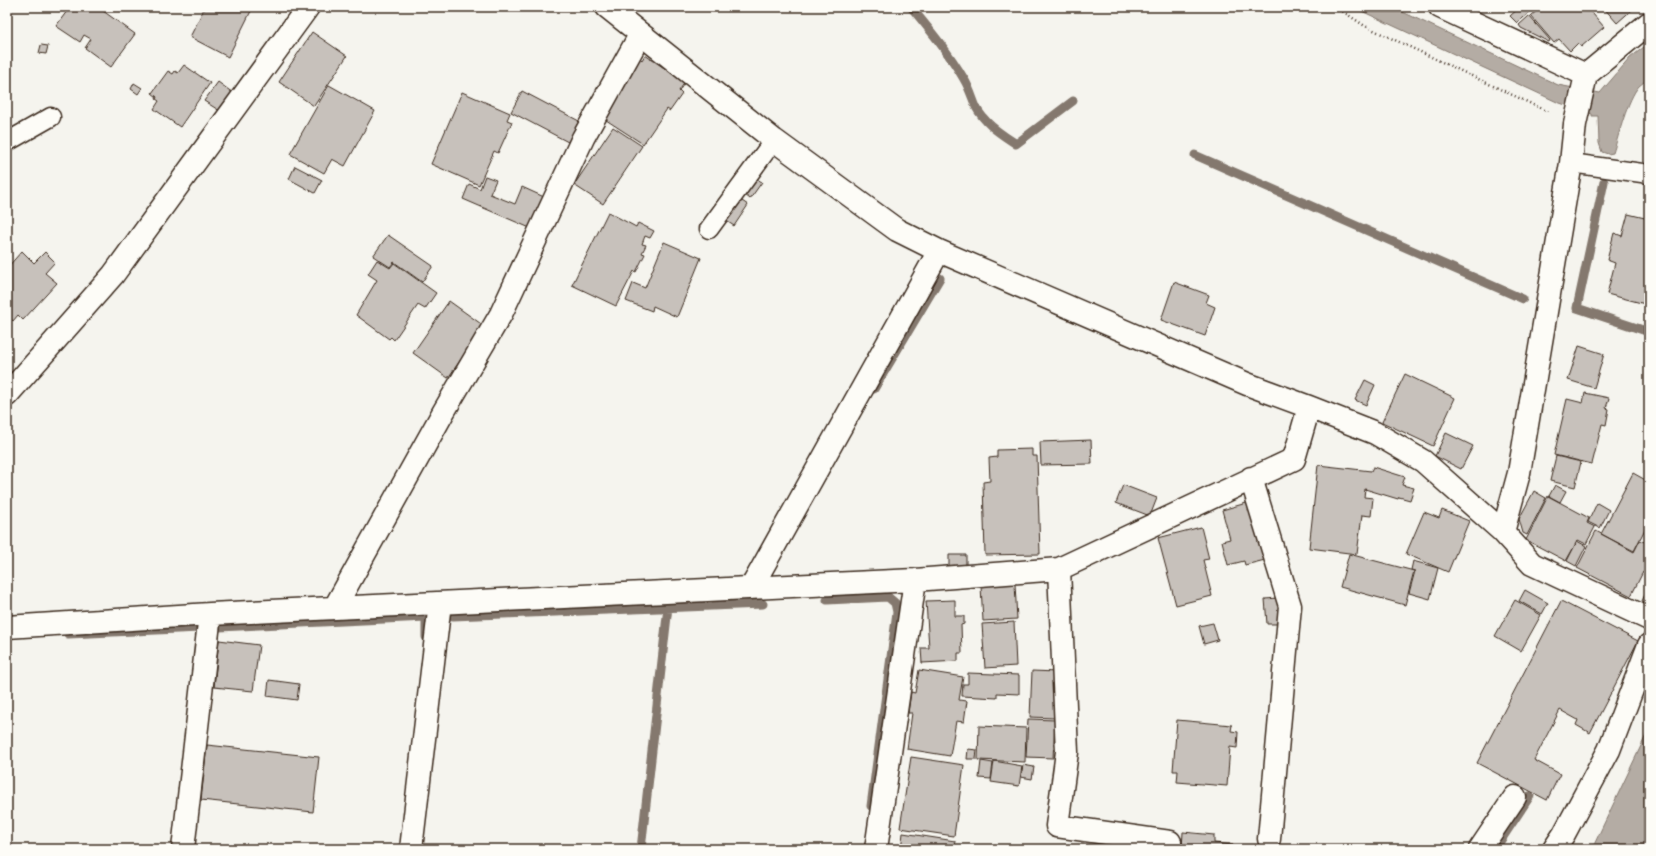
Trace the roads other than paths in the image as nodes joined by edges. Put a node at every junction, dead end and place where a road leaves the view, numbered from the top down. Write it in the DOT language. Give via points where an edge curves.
graph roads {
  1 [pos="308,7"];
  2 [pos="607,7"];
  3 [pos="1440,7"];
  4 [pos="1649,23"];
  5 [pos="640,35"];
  6 [pos="1585,80"];
  7 [pos="51,117"];
  8 [pos="774,140"];
  9 [pos="7,142"];
  10 [pos="1571,163"];
  11 [pos="1649,174"];
  12 [pos="709,229"];
  13 [pos="939,251"];
  14 [pos="7,395"];
  15 [pos="1309,407"];
  16 [pos="1251,478"];
  17 [pos="1503,532"];
  18 [pos="1059,569"];
  19 [pos="915,580"];
  20 [pos="751,588"];
  21 [pos="440,603"];
  22 [pos="335,608"];
  23 [pos="210,614"];
  24 [pos="1649,619"];
  25 [pos="7,627"];
  26 [pos="1649,645"];
  27 [pos="1516,797"];
  28 [pos="1269,839"];
  29 [pos="183,849"];
  30 [pos="411,849"];
  31 [pos="876,849"];
  32 [pos="1169,849"];
  33 [pos="1480,849"];
  34 [pos="1554,849"];
  1 -- 14 [label="street" via="113,275"];
  2 -- 5 [label="street"];
  3 -- 6 [label="street"];
  4 -- 6 [label="street"];
  5 -- 8 [label="street"];
  5 -- 22 [label="street" via="583,138 501,314"];
  6 -- 10 [label="street" via="1576,119"];
  7 -- 9 [label="lane"];
  8 -- 12 [label="lane"];
  8 -- 13 [label="street" via="897,230"];
  10 -- 11 [label="lane"];
  10 -- 17 [label="street" via="1519,473"];
  13 -- 15 [label="street" via="1247,384"];
  13 -- 20 [label="street"];
  15 -- 16 [label="street" via="1294,459"];
  15 -- 17 [label="street" via="1375,433 1423,461"];
  16 -- 18 [label="street"];
  16 -- 28 [label="street" via="1290,606"];
  17 -- 24 [label="street" via="1532,564"];
  18 -- 19 [label="street"];
  18 -- 32 [label="street" via="1067,752 1057,826 1170,842"];
  19 -- 20 [label="street"];
  19 -- 31 [label="street"];
  20 -- 21 [label="street"];
  21 -- 22 [label="street"];
  21 -- 30 [label="street"];
  22 -- 23 [label="street"];
  23 -- 25 [label="street"];
  23 -- 29 [label="street"];
  26 -- 34 [label="street" via="1609,750"];
  27 -- 33 [label="street"];
}
